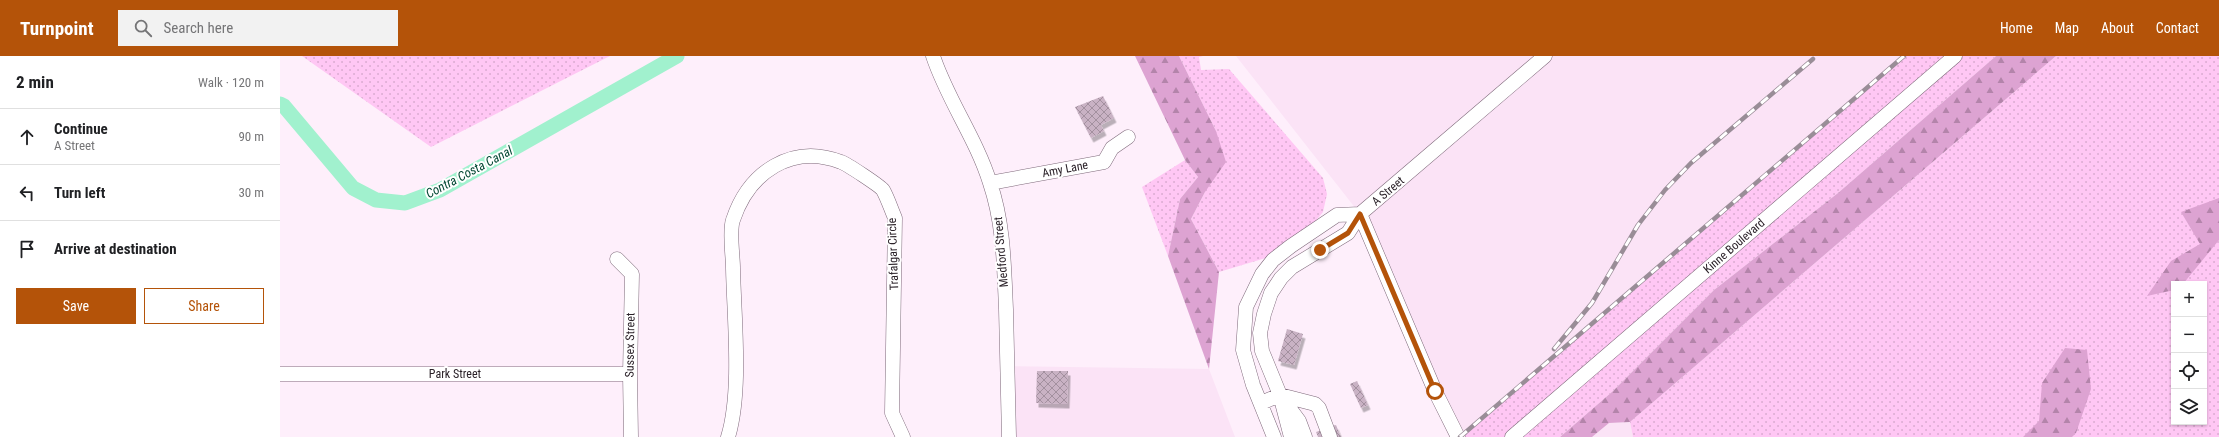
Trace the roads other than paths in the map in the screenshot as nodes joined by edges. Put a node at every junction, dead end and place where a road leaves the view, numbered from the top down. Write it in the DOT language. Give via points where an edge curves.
graph roads {
  1 [pos="933,56"];
  2 [pos="1545,56"];
  3 [pos="1955,56"];
  4 [pos="1128,137"];
  5 [pos="990,183"];
  6 [pos="1360,214"];
  7 [pos="617,259"];
  8 [pos="280,374"];
  9 [pos="630,374"];
  10 [pos="1280,395"];
  11 [pos="1261,403"];
  12 [pos="631,437"];
  13 [pos="728,437"];
  14 [pos="904,437"];
  15 [pos="1009,437"];
  16 [pos="1274,437"];
  17 [pos="1291,437"];
  18 [pos="1305,437"];
  19 [pos="1330,437"];
  20 [pos="1458,437"];
  21 [pos="1512,437"];
  1 -- 5 [label="street, Medford Street" via="954,108 976,145"];
  2 -- 6 [label="street, A Street"];
  3 -- 21 [label="street, Kinne Boulevard"];
  4 -- 5 [label="street, Amy Lane" via="1112,148 1104,162"];
  5 -- 15 [label="street, Medford Street" via="1000,222 1004,256"];
  6 -- 10 [label="street" via="1348,233 1292,267 1271,293 1260,332 1262,351"];
  6 -- 11 [label="street" via="1337,215 1291,246 1262,274 1246,307 1243,350"];
  6 -- 20 [label="street, A Street" via="1435,391"];
  7 -- 9 [label="street, Sussex Street" via="632,274"];
  8 -- 9 [label="street, Park Street"];
  9 -- 12 [label="street, Sussex Street"];
  10 -- 11 [label="street"];
  10 -- 17 [label="street"];
  10 -- 18 [label="street" via="1299,421"];
  10 -- 19 [label="street" via="1315,404"];
  11 -- 16 [label="street"];
  13 -- 14 [label="street, Trafalgar Circle" via="732,425 735,381 732,221 748,189 764,172 786,159 813,155 842,162 882,189 895,218 892,413"];
}
